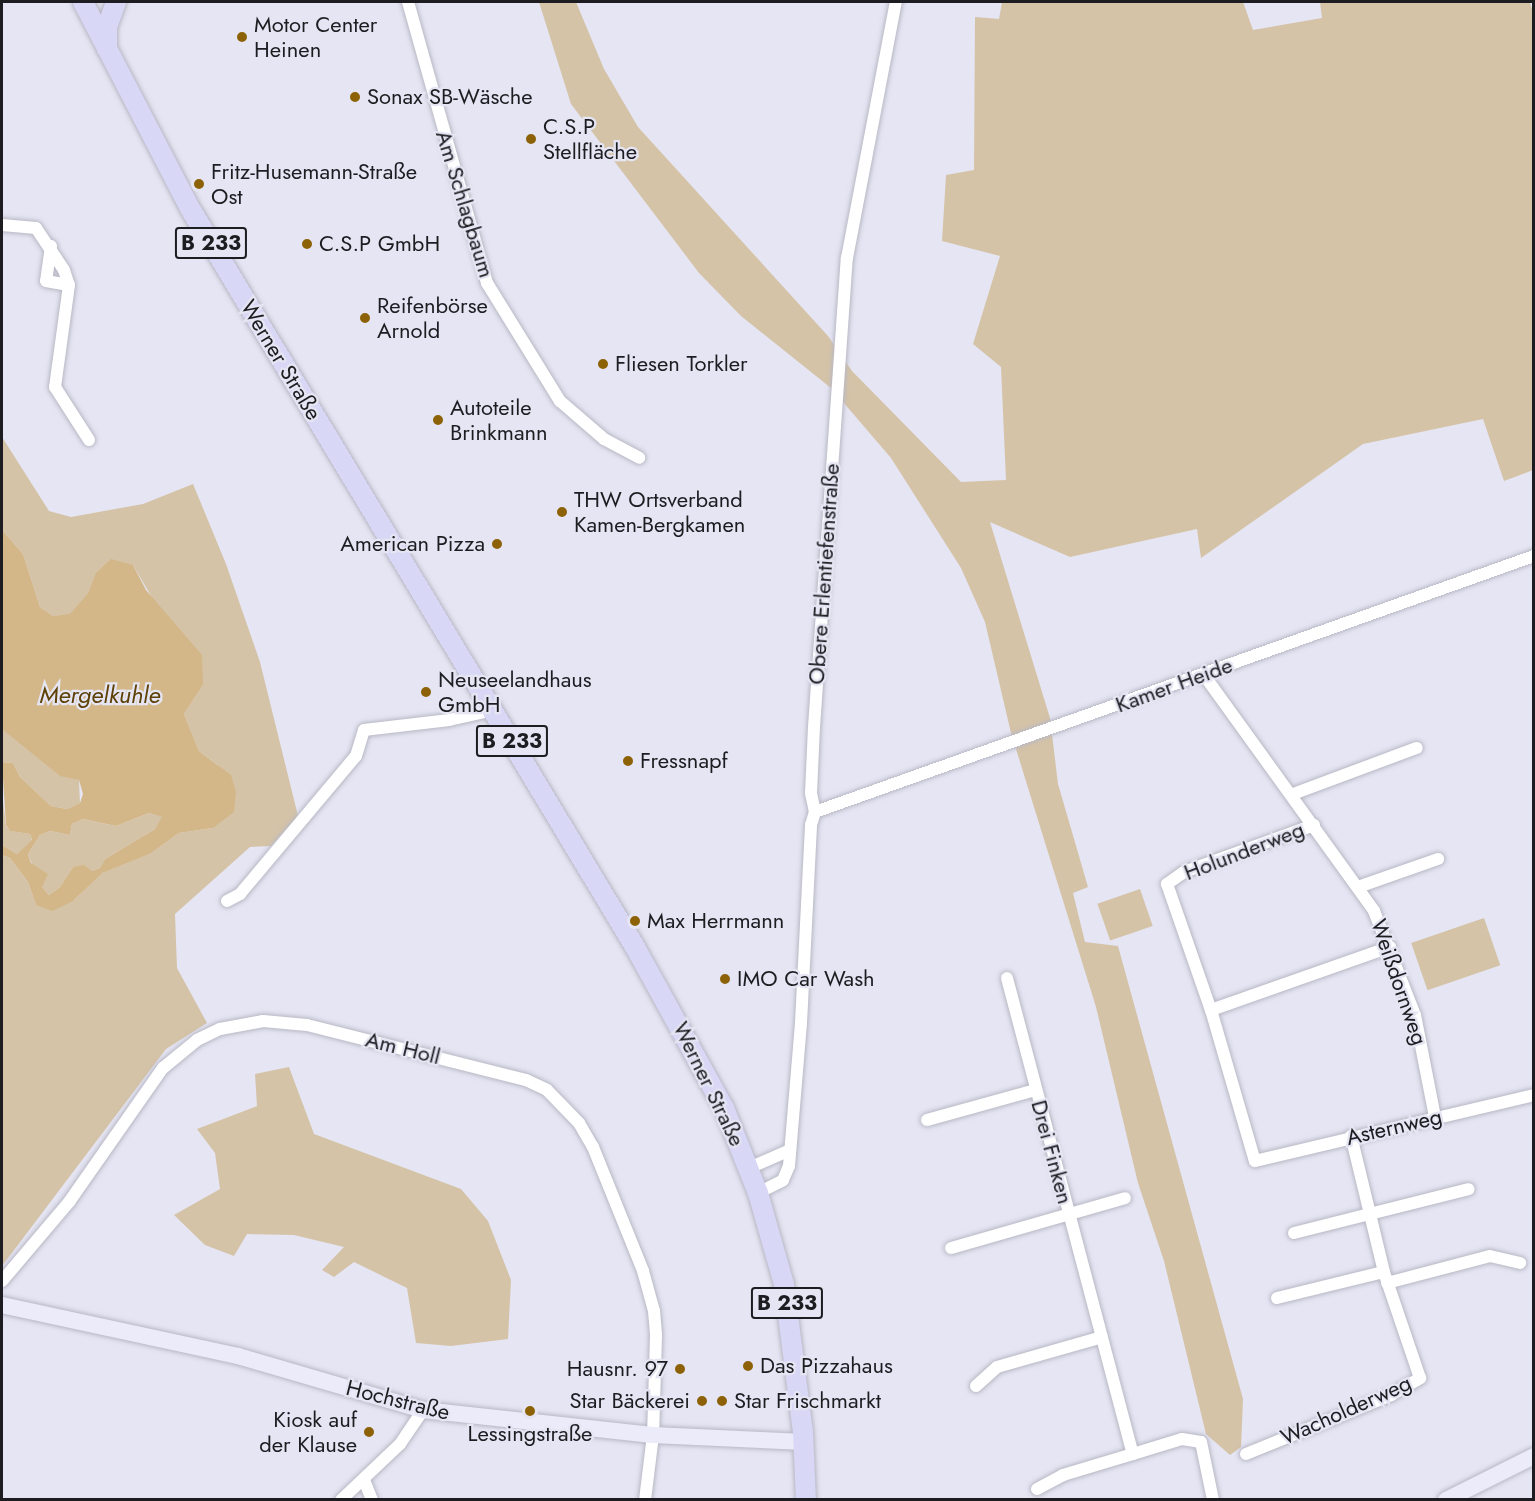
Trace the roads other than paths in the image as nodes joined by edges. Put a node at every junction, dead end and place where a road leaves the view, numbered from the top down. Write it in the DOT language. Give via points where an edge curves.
graph roads {
  1 [pos="83,2"];
  2 [pos="116,2"];
  3 [pos="408,2"];
  4 [pos="896,2"];
  5 [pos="107,52"];
  6 [pos="2,225"];
  7 [pos="51,246"];
  8 [pos="69,285"];
  9 [pos="89,440"];
  10 [pos="639,458"];
  11 [pos="1533,556"];
  12 [pos="1204,675"];
  13 [pos="493,710"];
  14 [pos="1417,748"];
  15 [pos="1293,794"];
  16 [pos="814,812"];
  17 [pos="1314,825"];
  18 [pos="1438,859"];
  19 [pos="1358,887"];
  20 [pos="227,902"];
  21 [pos="1390,947"];
  22 [pos="1007,978"];
  23 [pos="1211,1010"];
  24 [pos="1035,1090"];
  25 [pos="1533,1095"];
  26 [pos="1435,1118"];
  27 [pos="927,1120"];
  28 [pos="1351,1136"];
  29 [pos="790,1150"];
  30 [pos="1255,1161"];
  31 [pos="749,1168"];
  32 [pos="1469,1189"];
  33 [pos="758,1193"];
  34 [pos="1125,1198"];
  35 [pos="1070,1214"];
  36 [pos="1370,1215"];
  37 [pos="1294,1233"];
  38 [pos="951,1248"];
  39 [pos="1520,1263"];
  40 [pos="1386,1277"];
  41 [pos="2,1281"];
  42 [pos="1277,1298"];
  43 [pos="2,1305"];
  44 [pos="1102,1337"];
  45 [pos="976,1386"];
  46 [pos="423,1410"];
  47 [pos="653,1435"];
  48 [pos="804,1442"];
  49 [pos="1133,1454"];
  50 [pos="1246,1454"];
  51 [pos="1533,1456"];
  52 [pos="364,1480"];
  53 [pos="1037,1489"];
  54 [pos="341,1500"];
  55 [pos="372,1500"];
  56 [pos="645,1500"];
  57 [pos="806,1500"];
  58 [pos="1213,1500"];
  59 [pos="1446,1500"];
  1 -- 5 [label="main road, Werner Straße / B 233"];
  2 -- 5 [label="main road" via="107,27"];
  3 -- 10 [label="street, Am Schlagbaum" via="487,283 560,401 604,440"];
  4 -- 16 [label="street, Obere Erlentiefenstraße" via="847,258 813,737"];
  5 -- 13 [label="main road, Werner Straße / B 233" via="191,210"];
  6 -- 7 [label="street" via="36,228"];
  7 -- 8 [label="street"];
  7 -- 8 [label="street" via="46,281"];
  8 -- 9 [label="street" via="55,387"];
  11 -- 12 [label="street, Kamer Heide"];
  12 -- 15 [label="street, Weißdornweg"];
  12 -- 16 [label="street, Kamer Heide"];
  13 -- 20 [label="street" via="449,720 364,730 356,756 240,894"];
  13 -- 31 [label="main road, Werner Straße / B 233" via="682,1028"];
  14 -- 15 [label="street"];
  15 -- 17 [label="street, Weißdornweg"];
  16 -- 29 [label="street, Obere Erlentiefenstraße"];
  17 -- 19 [label="street, Weißdornweg"];
  17 -- 23 [label="street, Holunderweg" via="1184,872 1167,884"];
  18 -- 19 [label="street"];
  19 -- 21 [label="street, Weißdornweg"];
  21 -- 23 [label="street"];
  21 -- 26 [label="street, Weißdornweg" via="1415,1015"];
  22 -- 24 [label="street, Drei Finken"];
  23 -- 30 [label="street, Holunderweg"];
  24 -- 27 [label="street, Drei Finken"];
  24 -- 35 [label="street, Drei Finken"];
  25 -- 26 [label="street, Asternweg"];
  26 -- 28 [label="street, Asternweg"];
  28 -- 30 [label="street, Asternweg"];
  28 -- 36 [label="street, Wacholderweg"];
  29 -- 31 [label="street"];
  29 -- 33 [label="street, Obere Erlentiefenstraße" via="783,1180"];
  31 -- 33 [label="main road, Werner Straße / B 233"];
  32 -- 36 [label="street"];
  33 -- 48 [label="main road, Werner Straße / B 233" via="784,1284"];
  34 -- 35 [label="street, Drei Finken"];
  35 -- 38 [label="street, Drei Finken"];
  35 -- 44 [label="street, Drei Finken"];
  36 -- 37 [label="street"];
  36 -- 40 [label="street, Wacholderweg"];
  39 -- 40 [label="street" via="1490,1256"];
  40 -- 42 [label="street"];
  40 -- 50 [label="street, Wacholderweg" via="1420,1378 1391,1395"];
  41 -- 47 [label="street, Am Holl" via="69,1202 147,1088 180,1052 220,1029 252,1022 273,1020 342,1033 526,1080 547,1090 579,1123 618,1206 654,1311"];
  43 -- 46 [label="street, Hochstraße" via="238,1356"];
  44 -- 45 [label="street" via="998,1367"];
  44 -- 49 [label="street, Drei Finken"];
  46 -- 47 [label="street, Hochstraße"];
  46 -- 52 [label="street" via="400,1444"];
  47 -- 48 [label="street, Hochstraße"];
  47 -- 56 [label="street"];
  48 -- 57 [label="main road, Werner Straße / B 233"];
  49 -- 53 [label="street" via="1063,1475"];
  49 -- 58 [label="street" via="1182,1439 1201,1442"];
  51 -- 59 [label="street"];
  52 -- 54 [label="street"];
  52 -- 55 [label="street"];
}
